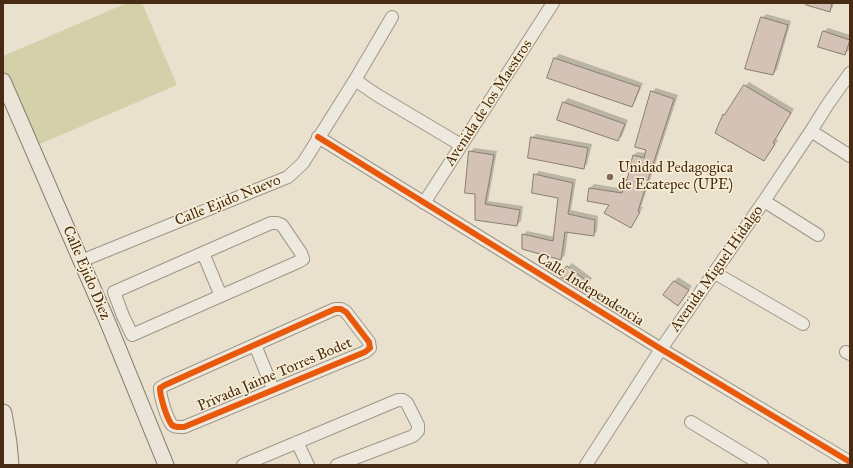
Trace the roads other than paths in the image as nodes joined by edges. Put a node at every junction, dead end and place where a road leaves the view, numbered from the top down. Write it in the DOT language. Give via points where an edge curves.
graph roads {
  1 [pos="553,3"];
  2 [pos="392,17"];
  3 [pos="850,73"];
  4 [pos="355,80"];
  5 [pos="3,81"];
  6 [pos="811,131"];
  7 [pos="318,137"];
  8 [pos="461,145"];
  9 [pos="850,156"];
  10 [pos="764,201"];
  11 [pos="424,203"];
  12 [pos="818,235"];
  13 [pos="203,253"];
  14 [pos="81,261"];
  15 [pos="715,273"];
  16 [pos="220,296"];
  17 [pos="123,316"];
  18 [pos="108,323"];
  19 [pos="803,324"];
  20 [pos="255,345"];
  21 [pos="661,349"];
  22 [pos="273,389"];
  23 [pos="3,412"];
  24 [pos="166,412"];
  25 [pos="148,419"];
  26 [pos="691,422"];
  27 [pos="297,442"];
  28 [pos="850,462"];
  29 [pos="10,465"];
  30 [pos="166,465"];
  31 [pos="244,465"];
  32 [pos="308,465"];
  33 [pos="337,465"];
  34 [pos="586,465"];
  35 [pos="762,465"];
  1 -- 8 [label="street, Avenida de los Maestros"];
  2 -- 4 [label="street, Calle Ejido Nuevo"];
  3 -- 6 [label="street, Avenida Miguel Hidalgo"];
  4 -- 7 [label="street, Calle Ejido Nuevo"];
  4 -- 8 [label="street"];
  5 -- 14 [label="main road, Calle Ejido Diez"];
  6 -- 9 [label="street"];
  6 -- 10 [label="street, Avenida Miguel Hidalgo"];
  7 -- 11 [label="street, Calle Independencia"];
  7 -- 14 [label="street, Calle Ejido Nuevo" via="303,163 288,177"];
  8 -- 11 [label="street, Avenida de los Maestros"];
  10 -- 12 [label="street"];
  10 -- 15 [label="street, Avenida Miguel Hidalgo"];
  11 -- 21 [label="street, Calle Independencia"];
  13 -- 16 [label="street"];
  13 -- 16 [label="street" via="271,223 277,223 282,226 301,253 303,259 298,262"];
  13 -- 17 [label="street" via="114,292"];
  14 -- 18 [label="main road, Calle Ejido Diez"];
  15 -- 19 [label="street"];
  15 -- 21 [label="street, Avenida Miguel Hidalgo"];
  16 -- 17 [label="street" via="132,335"];
  17 -- 18 [label="street"];
  18 -- 25 [label="main road, Calle Ejido Diez"];
  20 -- 22 [label="street, Privada Jaime Torres Bodet"];
  20 -- 22 [label="street, Privada Jaime Torres Bodet" via="335,309 346,312 370,342 370,348 365,352"];
  20 -- 24 [label="street, Privada Jaime Torres Bodet" via="160,388"];
  21 -- 28 [label="street, Calle Independencia"];
  21 -- 34 [label="street, Avenida Miguel Hidalgo"];
  22 -- 24 [label="street, Privada Jaime Torres Bodet" via="184,427 172,425"];
  23 -- 29 [label="highway"];
  24 -- 25 [label="street"];
  25 -- 30 [label="main road, Calle Ejido Diez"];
  26 -- 35 [label="street"];
  27 -- 31 [label="street"];
  27 -- 32 [label="street"];
  27 -- 33 [label="street" via="398,400 406,403 418,425 418,431 413,436"];
}
